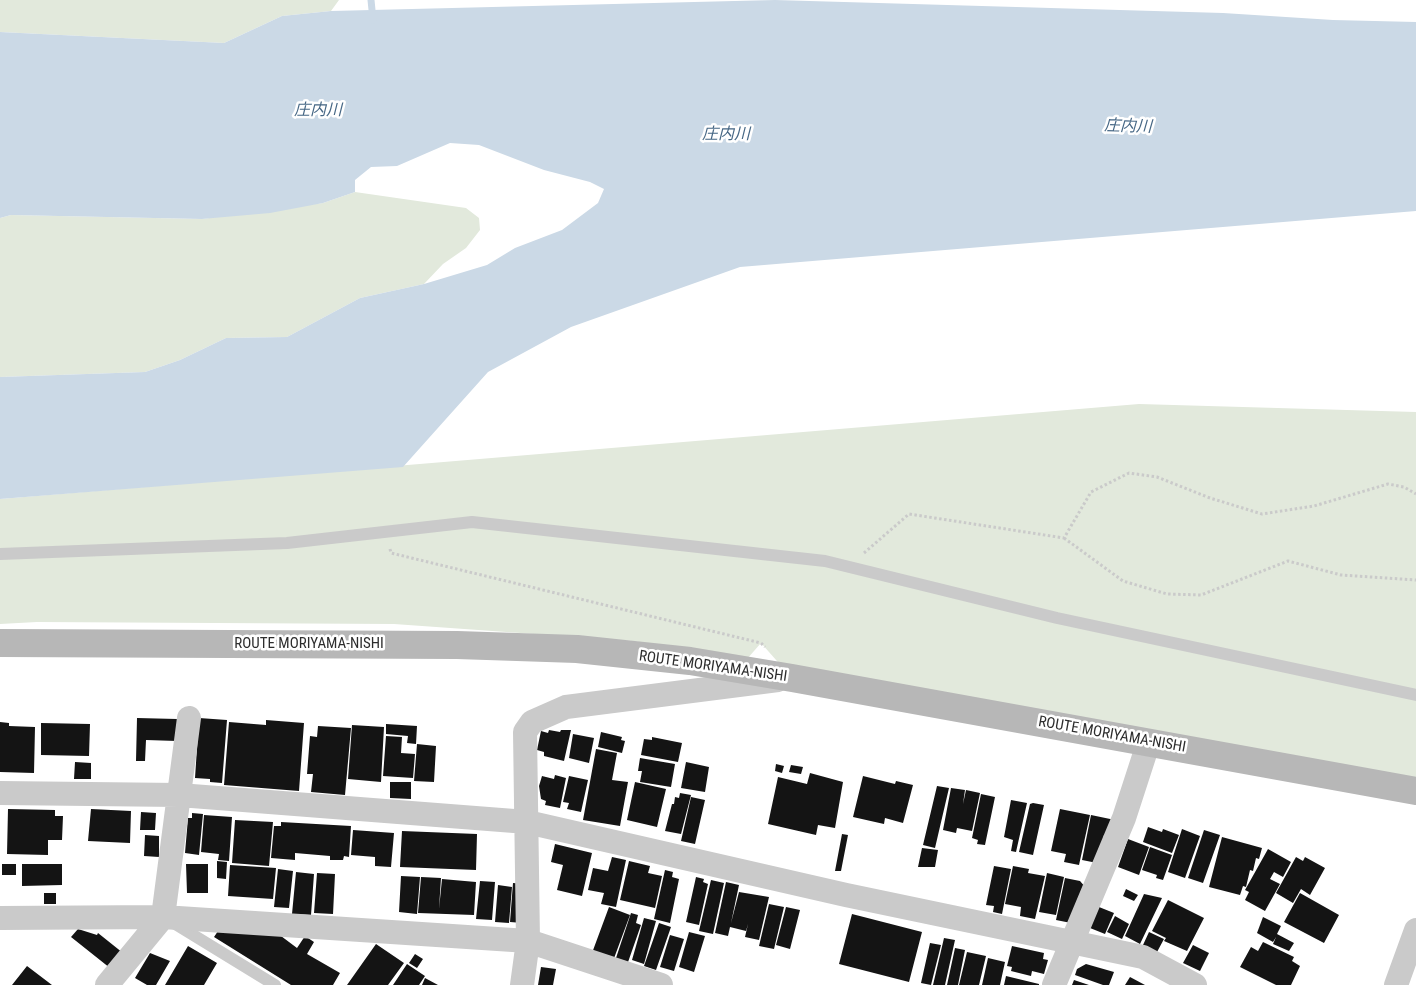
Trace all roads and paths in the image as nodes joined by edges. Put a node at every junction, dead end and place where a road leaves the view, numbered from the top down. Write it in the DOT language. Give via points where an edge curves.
graph roads {
  1 [pos="1416,494"];
  2 [pos="386,532"];
  3 [pos="1064,538"];
  4 [pos="0,554"];
  5 [pos="848,567"];
  6 [pos="1416,580"];
  7 [pos="0,643"];
  8 [pos="792,678"];
  9 [pos="1416,695"];
  10 [pos="189,718"];
  11 [pos="1149,741"];
  12 [pos="1416,791"];
  13 [pos="0,794"];
  14 [pos="179,795"];
  15 [pos="527,822"];
  16 [pos="163,917"];
  17 [pos="0,918"];
  18 [pos="1416,930"];
  19 [pos="528,941"];
  20 [pos="1073,942"];
  21 [pos="108,985"];
  22 [pos="275,985"];
  23 [pos="522,985"];
  24 [pos="661,985"];
  25 [pos="1054,985"];
  26 [pos="1195,985"];
  27 [pos="1396,985"];
  1 -- 3 [label="path" via="1404,487 1388,484 1314,506 1262,514 1157,477 1129,473 1091,492"];
  2 -- 4 [label="lane" via="287,544"];
  2 -- 5 [label="lane" via="472,522 825,561"];
  2 -- 8 [label="path" via="391,553 761,643"];
  3 -- 5 [label="path" via="909,514"];
  3 -- 6 [label="path" via="1122,582 1167,594 1201,595 1288,561 1341,576"];
  5 -- 9 [label="lane" via="1057,618"];
  7 -- 8 [label="main road, ROUTE MORIYAMA-NISHI" via="437,645 577,649"];
  8 -- 11 [label="main road, ROUTE MORIYAMA-NISHI"];
  8 -- 15 [label="street" via="566,707 532,722 525,732"];
  10 -- 14 [label="street"];
  11 -- 12 [label="main road, ROUTE MORIYAMA-NISHI"];
  11 -- 20 [label="street" via="1124,818"];
  13 -- 14 [label="street"];
  14 -- 15 [label="street"];
  14 -- 16 [label="street"];
  15 -- 19 [label="street"];
  15 -- 20 [label="street"];
  16 -- 17 [label="street"];
  16 -- 19 [label="street"];
  16 -- 21 [label="street"];
  16 -- 22 [label="lane"];
  18 -- 27 [label="street"];
  19 -- 23 [label="street"];
  19 -- 24 [label="street"];
  20 -- 25 [label="street"];
  20 -- 26 [label="street" via="1143,958"];
}
